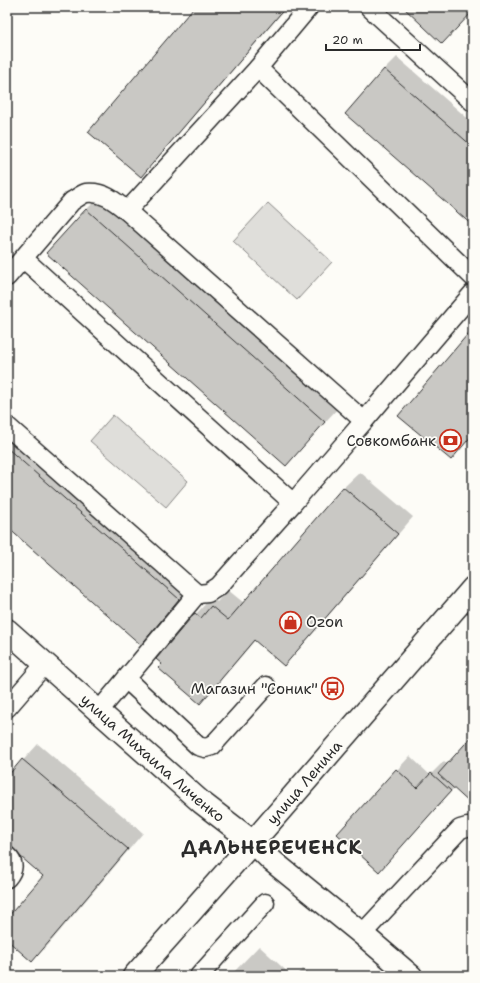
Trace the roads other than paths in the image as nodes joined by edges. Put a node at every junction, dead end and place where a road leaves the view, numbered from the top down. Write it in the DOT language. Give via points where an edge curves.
graph roads {
  1 [pos="310,7"];
  2 [pos="370,7"];
  3 [pos="258,68"];
  4 [pos="473,102"];
  5 [pos="127,211"];
  6 [pos="24,259"];
  7 [pos="7,277"];
  8 [pos="473,277"];
  9 [pos="473,293"];
  10 [pos="364,421"];
  11 [pos="7,426"];
  12 [pos="293,503"];
  13 [pos="473,588"];
  14 [pos="196,594"];
  15 [pos="7,630"];
  16 [pos="45,664"];
  17 [pos="126,679"];
  18 [pos="266,686"];
  19 [pos="7,708"];
  20 [pos="99,711"];
  21 [pos="473,827"];
  22 [pos="253,842"];
  23 [pos="7,856"];
  24 [pos="7,878"];
  25 [pos="265,903"];
  26 [pos="362,934"];
  27 [pos="134,976"];
  28 [pos="199,976"];
  29 [pos="411,976"];
  1 -- 3 [label="lane"];
  2 -- 4 [label="lane"];
  3 -- 5 [label="lane"];
  3 -- 8 [label="lane"];
  5 -- 6 [label="lane" via="101,194 85,193 72,201"];
  5 -- 10 [label="lane"];
  6 -- 7 [label="lane"];
  6 -- 12 [label="lane"];
  9 -- 10 [label="lane"];
  10 -- 12 [label="lane"];
  11 -- 14 [label="lane"];
  12 -- 14 [label="lane" via="219,586 208,593"];
  13 -- 22 [label="main road, улица Ленина"];
  14 -- 17 [label="lane"];
  15 -- 16 [label="main road, улица Михаила Личенко"];
  16 -- 19 [label="lane"];
  16 -- 20 [label="main road, улица Михаила Личенко"];
  17 -- 18 [label="lane" via="198,746 205,748 212,746"];
  17 -- 20 [label="lane"];
  20 -- 22 [label="main road, улица Михаила Личенко" via="201,802"];
  21 -- 26 [label="lane" via="460,829"];
  22 -- 26 [label="main road, улица Михаила Личенко" via="271,860"];
  22 -- 27 [label="main road, улица Ленина"];
  23 -- 24 [label="lane" via="13,865 12,872"];
  25 -- 28 [label="lane"];
  26 -- 29 [label="main road, улица Михаила Личенко"];
}
